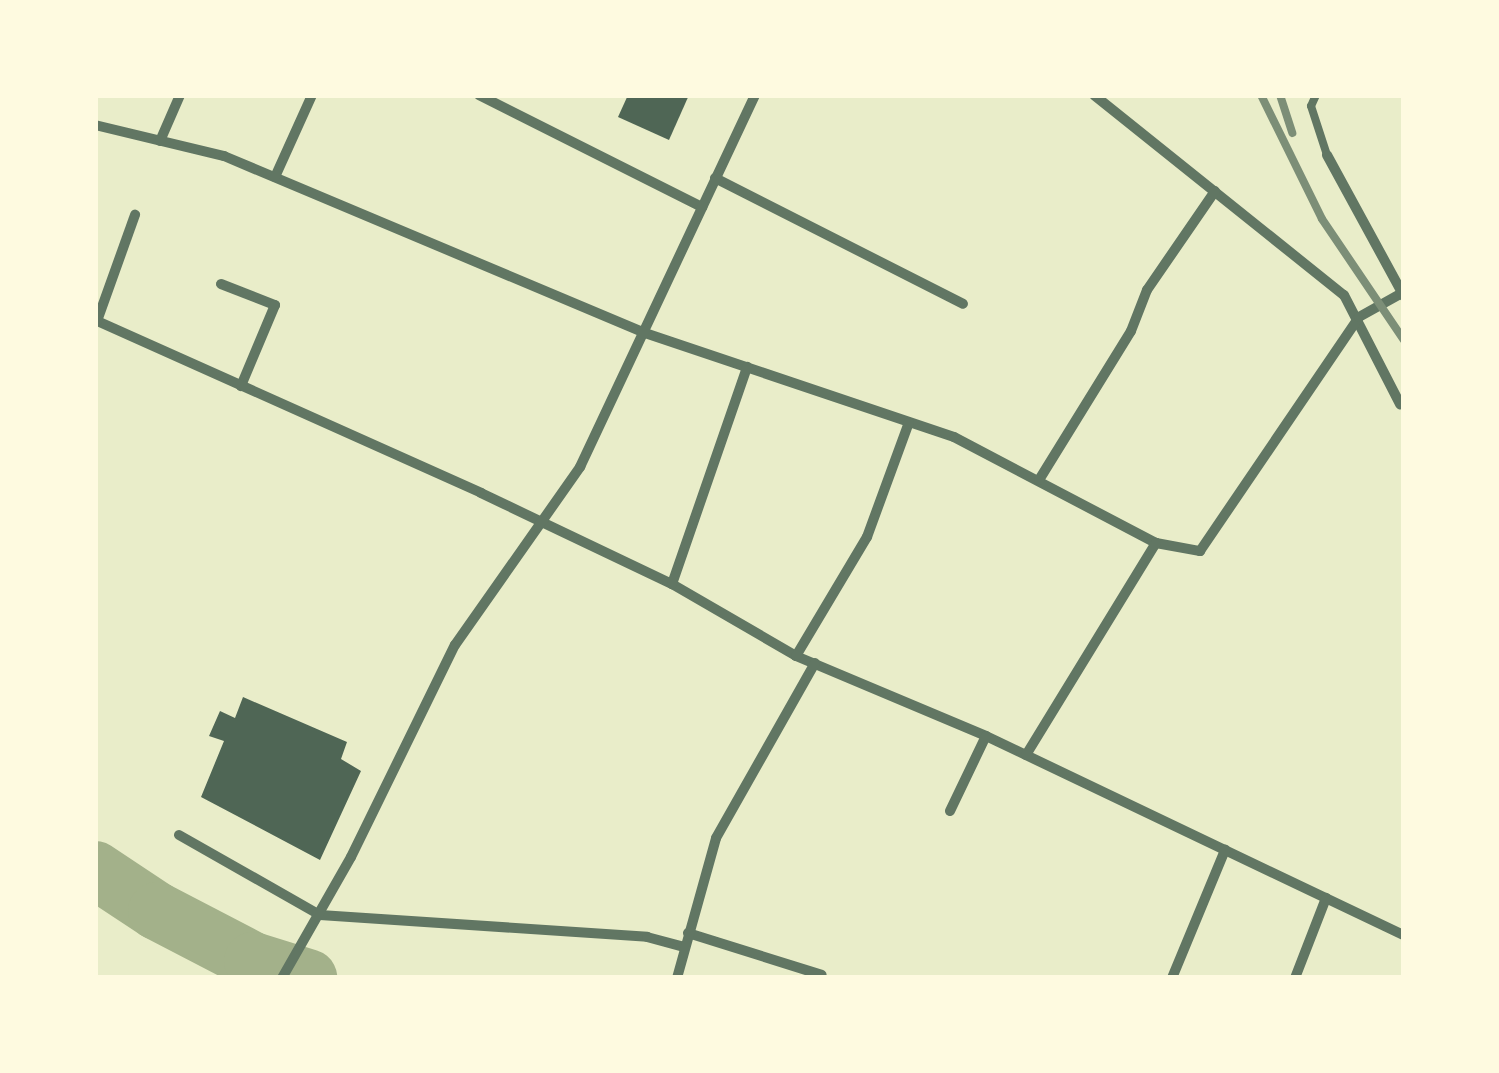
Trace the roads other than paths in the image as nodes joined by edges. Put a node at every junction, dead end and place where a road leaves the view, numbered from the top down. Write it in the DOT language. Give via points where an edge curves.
graph roads {
  1 [pos="180,95"];
  2 [pos="312,95"];
  3 [pos="479,95"];
  4 [pos="756,95"];
  5 [pos="1094,95"];
  6 [pos="1316,95"];
  7 [pos="498,100"];
  8 [pos="95,125"];
  9 [pos="160,141"];
  10 [pos="1326,155"];
  11 [pos="275,178"];
  12 [pos="716,178"];
  13 [pos="1215,190"];
  14 [pos="702,207"];
  15 [pos="134,215"];
  16 [pos="221,284"];
  17 [pos="1403,294"];
  18 [pos="963,304"];
  19 [pos="1359,317"];
  20 [pos="96,320"];
  21 [pos="646,333"];
  22 [pos="747,367"];
  23 [pos="242,386"];
  24 [pos="1400,404"];
  25 [pos="909,422"];
  26 [pos="1040,480"];
  27 [pos="542,526"];
  28 [pos="1156,543"];
  29 [pos="672,584"];
  30 [pos="796,656"];
  31 [pos="815,664"];
  32 [pos="986,736"];
  33 [pos="1026,756"];
  34 [pos="950,812"];
  35 [pos="180,836"];
  36 [pos="1224,850"];
  37 [pos="1326,898"];
  38 [pos="320,915"];
  39 [pos="688,933"];
  40 [pos="1404,935"];
  41 [pos="685,947"];
  42 [pos="822,975"];
  43 [pos="282,978"];
  44 [pos="676,978"];
  45 [pos="1172,978"];
  46 [pos="1295,978"];
  1 -- 9 [label="street"];
  2 -- 11 [label="street"];
  3 -- 7 [label="street"];
  4 -- 12 [label="street"];
  5 -- 13 [label="street"];
  6 -- 10 [label="lane" via="1311,106"];
  7 -- 14 [label="street"];
  8 -- 9 [label="street"];
  9 -- 11 [label="street"];
  10 -- 17 [label="street"];
  11 -- 21 [label="street"];
  12 -- 14 [label="street"];
  12 -- 18 [label="street"];
  13 -- 19 [label="street" via="1344,295"];
  13 -- 26 [label="street" via="1147,290 1131,331"];
  14 -- 21 [label="street"];
  15 -- 20 [label="street"];
  16 -- 23 [label="street" via="274,305"];
  17 -- 19 [label="street"];
  19 -- 24 [label="street"];
  19 -- 28 [label="street" via="1200,551"];
  20 -- 23 [label="street"];
  21 -- 22 [label="street"];
  21 -- 27 [label="street" via="580,467"];
  22 -- 25 [label="street"];
  22 -- 29 [label="street"];
  23 -- 27 [label="street"];
  25 -- 26 [label="street"];
  25 -- 30 [label="street" via="867,537"];
  26 -- 28 [label="street"];
  27 -- 29 [label="street"];
  27 -- 38 [label="street" via="455,645"];
  28 -- 33 [label="street"];
  29 -- 30 [label="street"];
  30 -- 31 [label="street"];
  31 -- 32 [label="street"];
  31 -- 39 [label="street" via="716,838"];
  32 -- 33 [label="street"];
  32 -- 34 [label="street"];
  33 -- 36 [label="street"];
  35 -- 38 [label="street"];
  36 -- 37 [label="street"];
  36 -- 45 [label="street"];
  37 -- 40 [label="street"];
  37 -- 46 [label="street"];
  38 -- 41 [label="street" via="647,937"];
  38 -- 43 [label="street"];
  39 -- 41 [label="street"];
  39 -- 42 [label="street"];
  41 -- 44 [label="street"];
}
